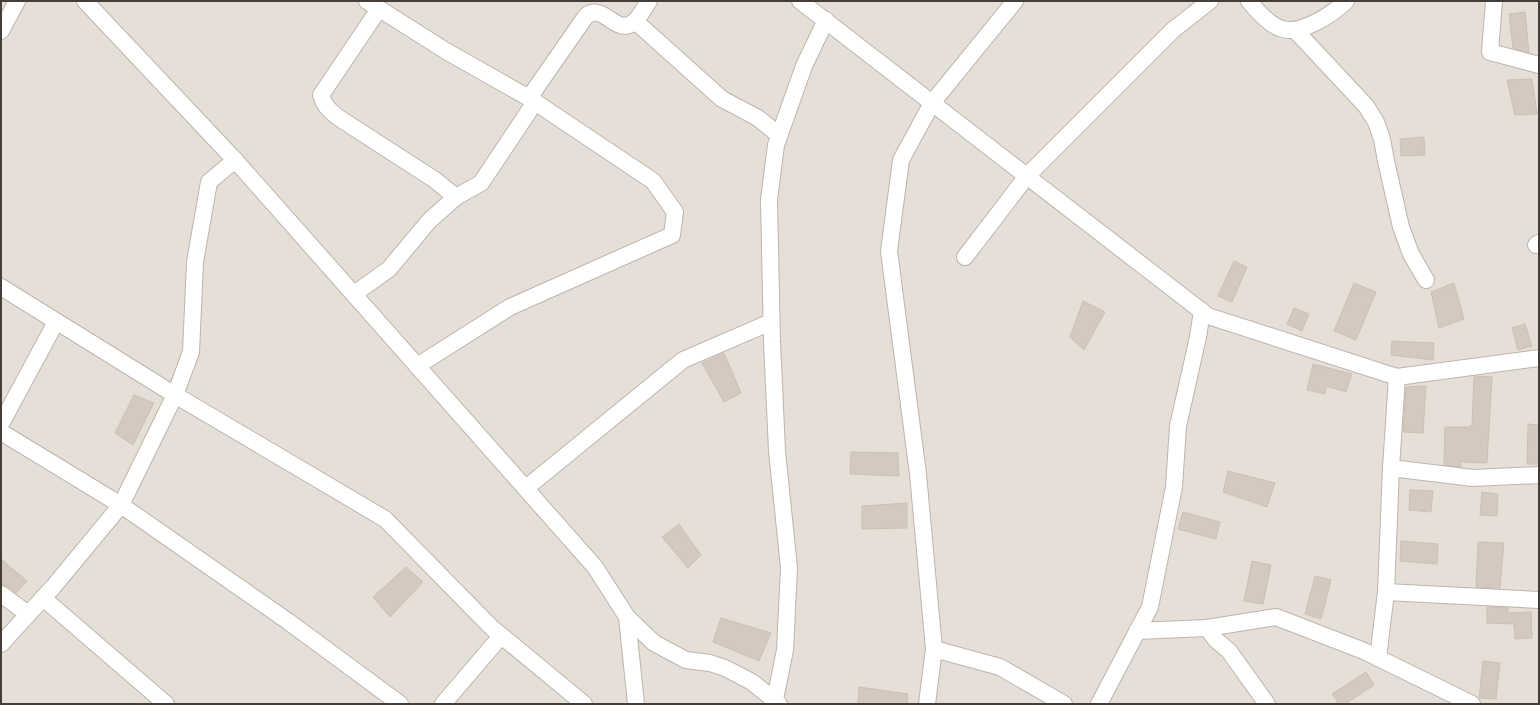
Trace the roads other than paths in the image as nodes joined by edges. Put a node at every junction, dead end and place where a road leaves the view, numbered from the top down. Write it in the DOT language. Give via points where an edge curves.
graph roads {
  1 [pos="17,1"];
  2 [pos="85,1"];
  3 [pos="649,1"];
  4 [pos="800,1"];
  5 [pos="1015,1"];
  6 [pos="1210,1"];
  7 [pos="1249,1"];
  8 [pos="1346,1"];
  9 [pos="1494,1"];
  10 [pos="373,5"];
  11 [pos="826,20"];
  12 [pos="635,21"];
  13 [pos="1295,30"];
  14 [pos="1,31"];
  15 [pos="1539,66"];
  16 [pos="532,100"];
  17 [pos="932,103"];
  18 [pos="779,135"];
  19 [pos="235,160"];
  20 [pos="1027,176"];
  21 [pos="456,197"];
  22 [pos="965,257"];
  23 [pos="1426,280"];
  24 [pos="1,288"];
  25 [pos="354,294"];
  26 [pos="1202,311"];
  27 [pos="56,322"];
  28 [pos="771,322"];
  29 [pos="1539,358"];
  30 [pos="417,366"];
  31 [pos="1397,377"];
  32 [pos="175,395"];
  33 [pos="1,424"];
  34 [pos="1,432"];
  35 [pos="1391,468"];
  36 [pos="1539,475"];
  37 [pos="526,488"];
  38 [pos="121,505"];
  39 [pos="1386,592"];
  40 [pos="1,594"];
  41 [pos="43,598"];
  42 [pos="1539,600"];
  43 [pos="28,614"];
  44 [pos="627,617"];
  45 [pos="1207,628"];
  46 [pos="1137,631"];
  47 [pos="501,636"];
  48 [pos="1,644"];
  49 [pos="934,648"];
  50 [pos="1378,658"];
  51 [pos="776,703"];
  52 [pos="166,704"];
  53 [pos="400,704"];
  54 [pos="443,704"];
  55 [pos="584,704"];
  56 [pos="636,704"];
  57 [pos="927,704"];
  58 [pos="1064,704"];
  59 [pos="1099,704"];
  60 [pos="1267,704"];
  61 [pos="1472,704"];
  1 -- 14 [label="street"];
  2 -- 19 [label="street"];
  3 -- 12 [label="street"];
  4 -- 11 [label="street"];
  5 -- 17 [label="street"];
  6 -- 20 [label="street" via="1173,30"];
  7 -- 13 [label="street" via="1262,16 1281,29"];
  8 -- 13 [label="street" via="1313,24"];
  9 -- 15 [label="street" via="1490,52"];
  10 -- 16 [label="street" via="446,51"];
  10 -- 21 [label="street" via="321,95 323,103 339,118 435,180"];
  11 -- 17 [label="street"];
  11 -- 18 [label="street" via="804,66"];
  12 -- 16 [label="street" via="628,26 597,12 591,12"];
  12 -- 18 [label="street" via="722,99 758,118"];
  13 -- 23 [label="street" via="1366,106 1376,122 1401,227"];
  16 -- 21 [label="street" via="481,183"];
  16 -- 30 [label="street" via="653,181 676,212 672,234 510,307"];
  17 -- 20 [label="street"];
  17 -- 49 [label="street" via="901,160 889,251 918,474"];
  18 -- 28 [label="street" via="769,200"];
  19 -- 25 [label="street"];
  19 -- 32 [label="street" via="209,182 196,262 191,352"];
  20 -- 22 [label="street"];
  20 -- 26 [label="street"];
  21 -- 25 [label="street" via="429,221 389,269"];
  24 -- 27 [label="street"];
  25 -- 30 [label="street"];
  26 -- 31 [label="street" via="1208,316"];
  26 -- 46 [label="street" via="1178,426 1174,487 1150,607"];
  27 -- 32 [label="street"];
  27 -- 33 [label="street"];
  28 -- 37 [label="street" via="683,360"];
  28 -- 51 [label="street" via="777,451 789,568 785,650"];
  29 -- 31 [label="street"];
  30 -- 37 [label="street"];
  31 -- 35 [label="street"];
  32 -- 38 [label="street"];
  32 -- 47 [label="street" via="385,519"];
  34 -- 38 [label="street"];
  35 -- 36 [label="street" via="1473,478"];
  35 -- 39 [label="street"];
  37 -- 44 [label="street" via="595,566"];
  38 -- 41 [label="street"];
  38 -- 53 [label="street"];
  39 -- 42 [label="street"];
  39 -- 50 [label="street"];
  40 -- 43 [label="street"];
  41 -- 43 [label="street"];
  41 -- 52 [label="street"];
  43 -- 48 [label="street"];
  44 -- 51 [label="street" via="654,643 686,660 710,662 725,668 752,682"];
  44 -- 56 [label="street"];
  45 -- 46 [label="street"];
  45 -- 50 [label="street" via="1276,617"];
  45 -- 60 [label="street" via="1228,651"];
  46 -- 59 [label="street"];
  47 -- 54 [label="street"];
  47 -- 55 [label="street"];
  49 -- 57 [label="street"];
  49 -- 58 [label="street" via="1000,667"];
  50 -- 61 [label="street"];
}
